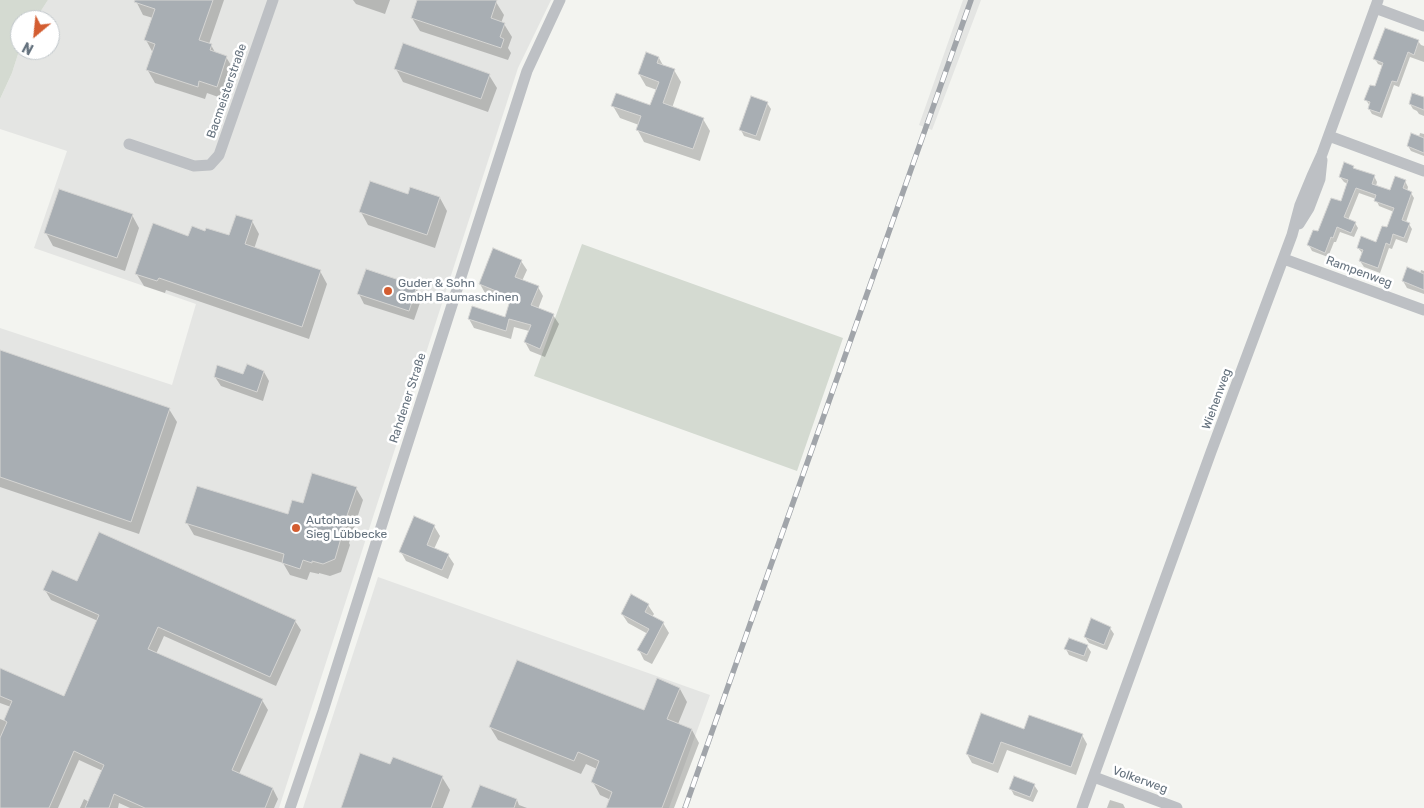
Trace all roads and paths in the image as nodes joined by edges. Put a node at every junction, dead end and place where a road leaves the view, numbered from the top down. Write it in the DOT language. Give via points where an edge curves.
graph roads {
  1 [pos="273,0"];
  2 [pos="560,0"];
  3 [pos="1376,4"];
  4 [pos="1424,26"];
  5 [pos="1329,136"];
  6 [pos="130,144"];
  7 [pos="1424,171"];
  8 [pos="1284,259"];
  9 [pos="1424,310"];
  10 [pos="1094,777"];
  11 [pos="290,808"];
  12 [pos="1082,808"];
  13 [pos="1177,808"];
  1 -- 6 [label="street, Bacmeisterstraße" via="219,155 210,165 194,166"];
  2 -- 11 [label="street, Rahdener Straße" via="527,71"];
  3 -- 4 [label="street"];
  3 -- 5 [label="street"];
  5 -- 7 [label="street"];
  5 -- 8 [label="street, Wiehenweg" via="1322,154 1318,186 1292,235"];
  8 -- 9 [label="street, Rampenweg"];
  8 -- 10 [label="street, Wiehenweg"];
  10 -- 12 [label="street, Wiehenweg"];
  10 -- 13 [label="street, Volkerweg"];
}
